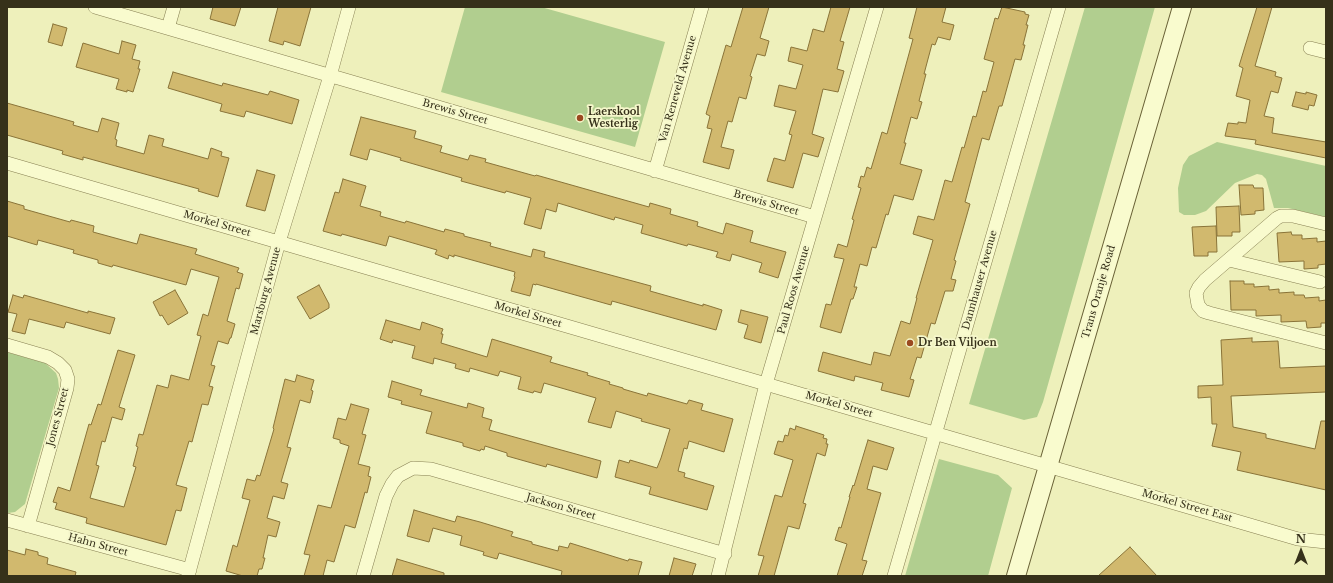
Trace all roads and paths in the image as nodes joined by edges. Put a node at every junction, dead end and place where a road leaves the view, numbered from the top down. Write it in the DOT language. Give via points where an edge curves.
graph roads {
  1 [pos="95,7"];
  2 [pos="174,7"];
  3 [pos="350,7"];
  4 [pos="702,7"];
  5 [pos="877,7"];
  6 [pos="1058,7"];
  7 [pos="1182,7"];
  8 [pos="168,28"];
  9 [pos="1310,48"];
  10 [pos="1326,52"];
  11 [pos="330,76"];
  12 [pos="7,163"];
  13 [pos="655,171"];
  14 [pos="815,217"];
  15 [pos="1326,224"];
  16 [pos="279,242"];
  17 [pos="1229,260"];
  18 [pos="1320,282"];
  19 [pos="1326,343"];
  20 [pos="7,345"];
  21 [pos="766,384"];
  22 [pos="936,433"];
  23 [pos="1048,466"];
  24 [pos="7,520"];
  25 [pos="28,526"];
  26 [pos="1326,542"];
  27 [pos="725,554"];
  28 [pos="189,573"];
  29 [pos="363,576"];
  30 [pos="718,576"];
  31 [pos="894,576"];
  32 [pos="1016,576"];
  1 -- 8 [label="street, Brewis Street"];
  2 -- 8 [label="street"];
  3 -- 11 [label="street, Marsburg Avenue"];
  4 -- 13 [label="street, Van Reneveld Avenue"];
  5 -- 14 [label="street, Paul Roos Avenue"];
  6 -- 22 [label="street, Dannhauser Avenue"];
  7 -- 23 [label="main road, Trans Oranje Road"];
  8 -- 11 [label="street, Brewis Street"];
  9 -- 10 [label="street"];
  11 -- 13 [label="street, Brewis Street"];
  11 -- 16 [label="street, Marsburg Avenue"];
  12 -- 16 [label="street, Morkel Street"];
  13 -- 14 [label="street, Brewis Street"];
  14 -- 21 [label="street, Paul Roos Avenue"];
  15 -- 17 [label="street" via="1293,216 1281,216"];
  16 -- 21 [label="street, Morkel Street"];
  16 -- 28 [label="street, Marsburg Avenue"];
  17 -- 18 [label="street"];
  17 -- 19 [label="street" via="1199,287 1196,299 1203,311"];
  20 -- 25 [label="street, Jones Street" via="58,363 65,370 68,379"];
  21 -- 22 [label="street, Morkel Street"];
  21 -- 27 [label="street, Paul Roos Avenue"];
  22 -- 23 [label="street, Morkel Street"];
  22 -- 31 [label="street, Dannhauser Avenue"];
  23 -- 26 [label="street, Morkel Street East" via="1298,539"];
  23 -- 32 [label="main road, Trans Oranje Road"];
  24 -- 25 [label="street, Hahn Street"];
  25 -- 28 [label="street, Hahn Street"];
  27 -- 29 [label="street, Jackson Street" via="431,469 413,468 398,476 386,496"];
  27 -- 30 [label="street, Paul Roos Avenue"];
}
